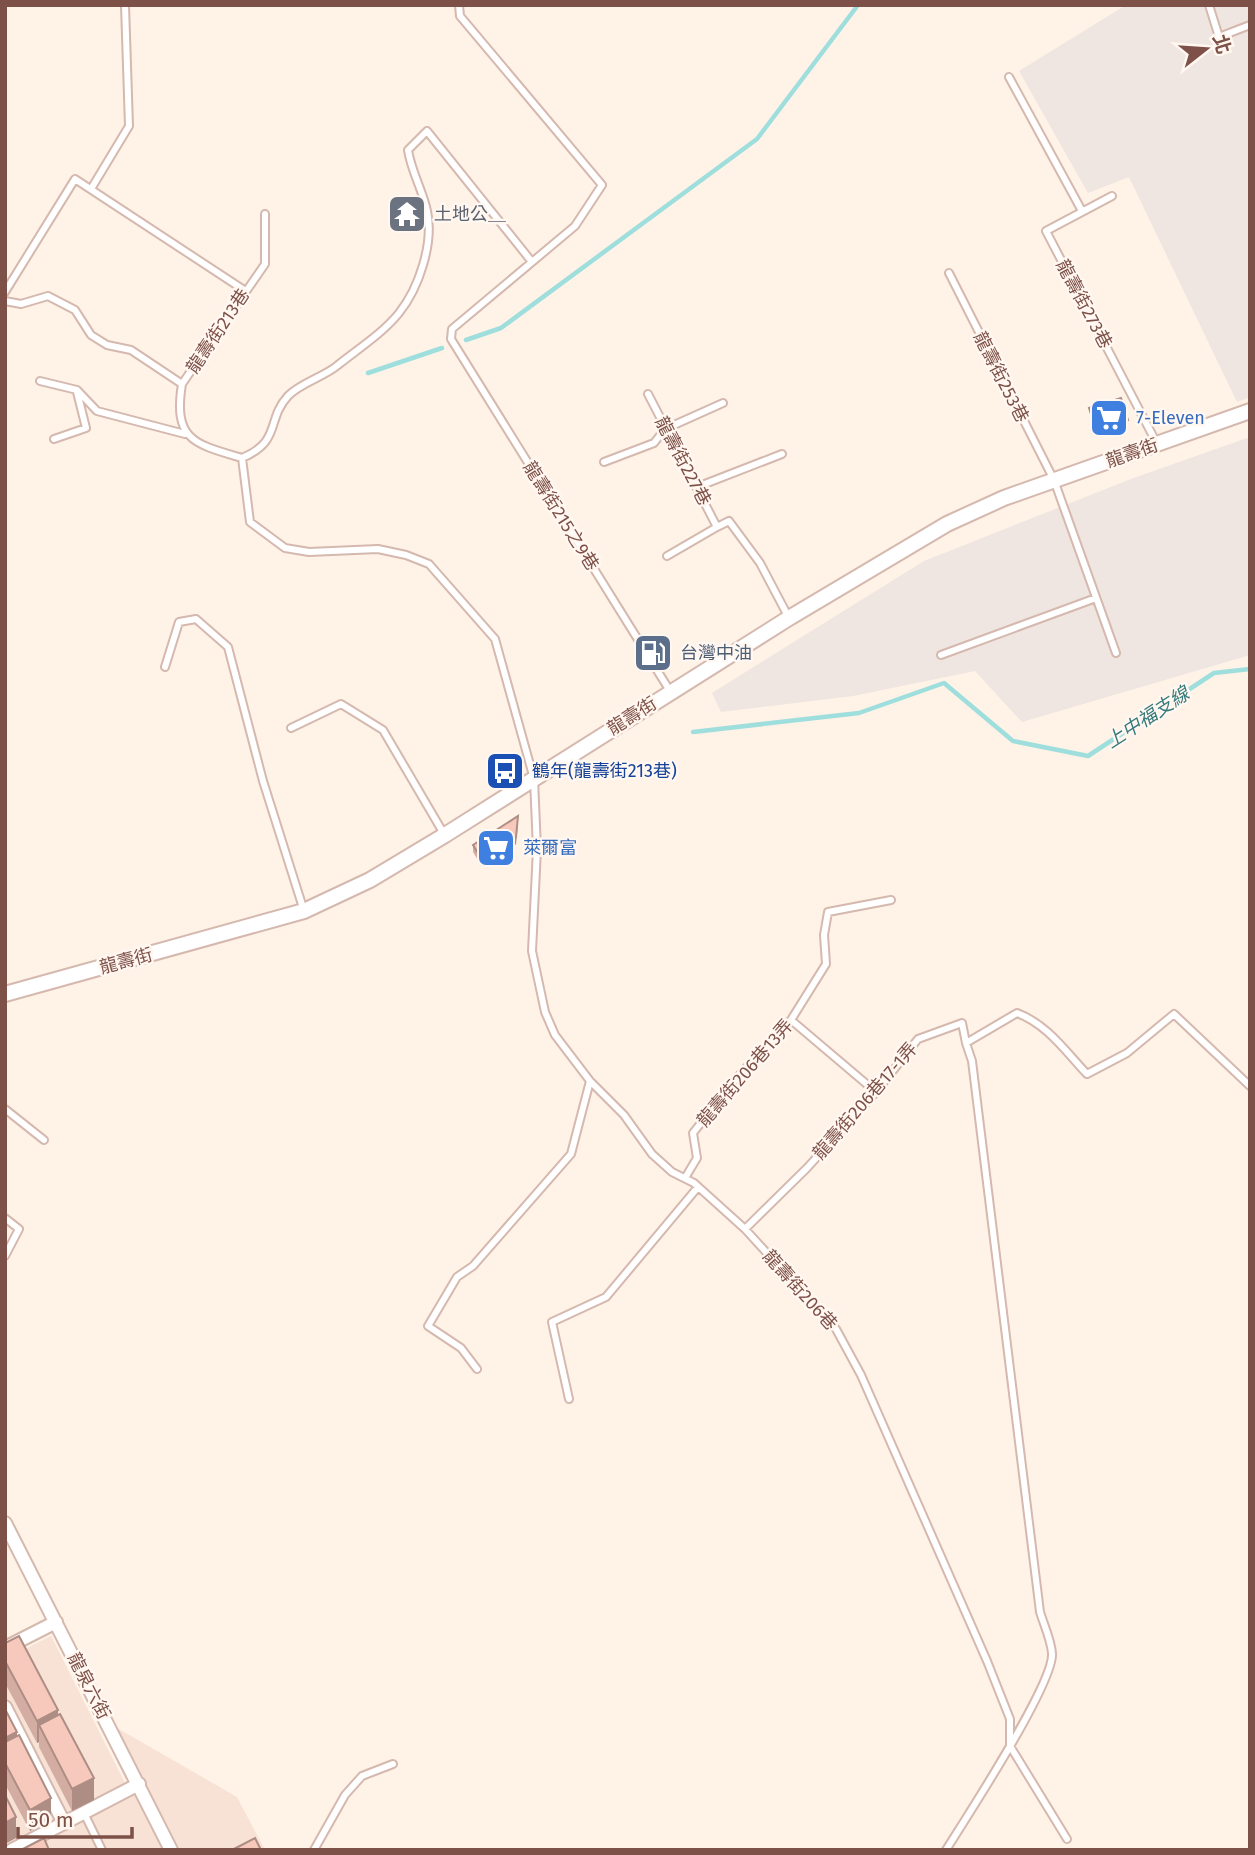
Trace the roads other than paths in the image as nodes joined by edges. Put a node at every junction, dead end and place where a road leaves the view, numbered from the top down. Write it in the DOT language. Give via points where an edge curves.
graph roads {
  1 [pos="125,5"];
  2 [pos="459,5"];
  3 [pos="1209,5"];
  4 [pos="1250,25"];
  5 [pos="1009,77"];
  6 [pos="91,190"];
  7 [pos="1112,196"];
  8 [pos="1082,211"];
  9 [pos="265,214"];
  10 [pos="532,262"];
  11 [pos="949,273"];
  12 [pos="244,290"];
  13 [pos="5,292"];
  14 [pos="5,301"];
  15 [pos="40,381"];
  16 [pos="182,384"];
  17 [pos="77,390"];
  18 [pos="648,394"];
  19 [pos="723,402"];
  20 [pos="1250,411"];
  21 [pos="665,429"];
  22 [pos="186,434"];
  23 [pos="54,439"];
  24 [pos="1156,444"];
  25 [pos="782,454"];
  26 [pos="242,458"];
  27 [pos="604,462"];
  28 [pos="1054,480"];
  29 [pos="697,487"];
  30 [pos="718,527"];
  31 [pos="667,556"];
  32 [pos="1096,598"];
  33 [pos="789,618"];
  34 [pos="1116,653"];
  35 [pos="941,655"];
  36 [pos="165,667"];
  37 [pos="671,692"];
  38 [pos="290,728"];
  39 [pos="534,779"];
  40 [pos="445,835"];
  41 [pos="891,900"];
  42 [pos="304,911"];
  43 [pos="5,994"];
  44 [pos="791,1020"];
  45 [pos="967,1043"];
  46 [pos="590,1081"];
  47 [pos="1250,1086"];
  48 [pos="876,1092"];
  49 [pos="5,1109"];
  50 [pos="44,1140"];
  51 [pos="685,1178"];
  52 [pos="698,1187"];
  53 [pos="5,1218"];
  54 [pos="745,1229"];
  55 [pos="5,1256"];
  56 [pos="477,1369"];
  57 [pos="569,1399"];
  58 [pos="5,1523"];
  59 [pos="56,1622"];
  60 [pos="5,1648"];
  61 [pos="5,1707"];
  62 [pos="1010,1746"];
  63 [pos="393,1764"];
  64 [pos="139,1784"];
  65 [pos="84,1813"];
  66 [pos="64,1823"];
  67 [pos="1067,1839"];
  68 [pos="12,1850"];
  69 [pos="102,1850"];
  70 [pos="171,1850"];
  71 [pos="314,1850"];
  72 [pos="946,1850"];
  1 -- 6 [label="lane" via="129,126"];
  2 -- 10 [label="lane" via="460,16 602,185 575,226"];
  3 -- 4 [label="lane" via="1219,37"];
  5 -- 8 [label="lane"];
  6 -- 12 [label="lane"];
  6 -- 13 [label="lane" via="75,179"];
  7 -- 8 [label="lane, 龍壽街273巷"];
  8 -- 24 [label="lane, 龍壽街273巷" via="1046,231"];
  9 -- 12 [label="lane, 龍壽街213巷" via="265,264"];
  10 -- 26 [label="lane" via="426,131 408,150 428,214 429,239 419,274 400,311 330,371 288,396 274,431 259,451"];
  10 -- 37 [label="lane, 龍壽街215之9巷" via="452,329 451,339"];
  11 -- 28 [label="lane, 龍壽街253巷"];
  12 -- 16 [label="lane, 龍壽街213巷"];
  14 -- 16 [label="lane" via="21,304 48,296 75,310 91,335 107,345 131,350"];
  15 -- 17 [label="lane"];
  16 -- 22 [label="lane, 龍壽街213巷" via="179,404"];
  17 -- 22 [label="lane" via="97,411"];
  17 -- 23 [label="lane" via="86,428"];
  18 -- 21 [label="lane, 龍壽街227巷"];
  19 -- 21 [label="lane"];
  20 -- 24 [label="street, 龍壽街"];
  21 -- 27 [label="lane" via="654,443"];
  21 -- 29 [label="lane, 龍壽街227巷"];
  22 -- 26 [label="lane" via="192,442"];
  24 -- 28 [label="street, 龍壽街"];
  25 -- 29 [label="lane"];
  26 -- 39 [label="lane" via="250,522 285,548 309,552 378,549 406,555 429,564 463,600 495,639"];
  28 -- 32 [label="lane, 龍壽街253巷"];
  28 -- 33 [label="street, 龍壽街" via="947,524"];
  29 -- 30 [label="lane, 龍壽街227巷"];
  30 -- 31 [label="lane"];
  30 -- 33 [label="lane, 龍壽街227巷" via="729,521 760,564"];
  32 -- 34 [label="lane, 龍壽街253巷"];
  32 -- 35 [label="lane"];
  33 -- 37 [label="street, 龍壽街"];
  36 -- 42 [label="lane" via="179,622 196,619 228,647"];
  37 -- 39 [label="street, 龍壽街"];
  38 -- 40 [label="lane" via="341,704 383,730"];
  39 -- 40 [label="street, 龍壽街"];
  39 -- 46 [label="lane, 龍壽街206巷" via="534,962 555,1035"];
  40 -- 42 [label="street, 龍壽街" via="370,880"];
  41 -- 44 [label="lane, 龍壽街206巷13弄" via="828,912 826,964"];
  42 -- 43 [label="street, 龍壽街"];
  44 -- 48 [label="lane"];
  44 -- 51 [label="lane, 龍壽街206巷13弄" via="693,1133 697,1158"];
  45 -- 47 [label="lane" via="1017,1013 1049,1032 1087,1074 1126,1053 1174,1014"];
  45 -- 48 [label="lane, 龍壽街206巷17-1弄" via="962,1023 918,1039"];
  45 -- 62 [label="lane" via="1040,1612 1053,1654 1048,1673"];
  46 -- 51 [label="lane, 龍壽街206巷" via="624,1115 652,1154"];
  46 -- 56 [label="lane" via="571,1154 473,1266 457,1277 428,1326 461,1348"];
  48 -- 54 [label="lane, 龍壽街206巷17-1弄"];
  49 -- 50 [label="lane"];
  51 -- 52 [label="lane, 龍壽街206巷"];
  52 -- 54 [label="lane, 龍壽街206巷"];
  52 -- 57 [label="lane" via="606,1297 552,1322"];
  53 -- 55 [label="lane" via="19,1229"];
  54 -- 62 [label="lane, 龍壽街206巷" via="836,1329 861,1376 987,1661 1010,1719"];
  58 -- 59 [label="street, 龍泉六街"];
  59 -- 60 [label="street"];
  59 -- 64 [label="street, 龍泉六街"];
  61 -- 66 [label="street"];
  62 -- 67 [label="lane, 龍壽街206巷"];
  62 -- 72 [label="lane"];
  63 -- 71 [label="lane" via="362,1776 345,1795"];
  64 -- 65 [label="street"];
  64 -- 70 [label="street, 龍泉六街"];
  65 -- 66 [label="street"];
  65 -- 69 [label="lane"];
  66 -- 68 [label="street"];
}
